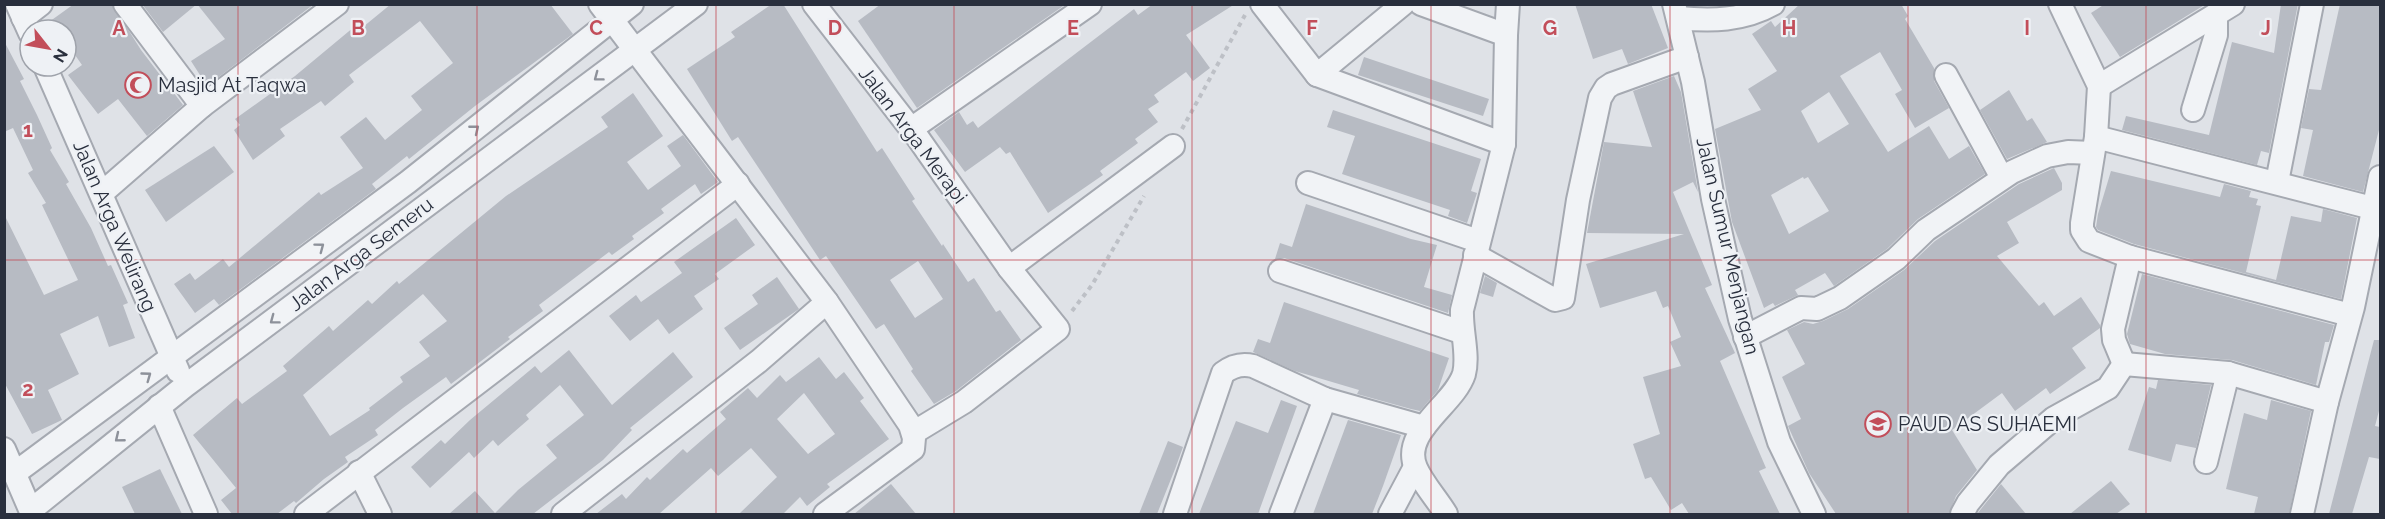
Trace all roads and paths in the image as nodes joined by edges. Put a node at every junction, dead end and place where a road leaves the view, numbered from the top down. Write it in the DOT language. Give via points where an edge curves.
graph roads {
  1 [pos="42,4"];
  2 [pos="125,4"];
  3 [pos="337,4"];
  4 [pos="632,4"];
  5 [pos="696,4"];
  6 [pos="814,4"];
  7 [pos="1090,4"];
  8 [pos="1262,4"];
  9 [pos="1403,4"];
  10 [pos="1421,4"];
  11 [pos="1508,4"];
  12 [pos="1773,4"];
  13 [pos="2312,4"];
  14 [pos="2066,7"];
  15 [pos="2225,10"];
  16 [pos="1676,11"];
  17 [pos="606,12"];
  18 [pos="25,18"];
  19 [pos="1506,35"];
  20 [pos="634,50"];
  21 [pos="1687,57"];
  22 [pos="1317,75"];
  23 [pos="1946,75"];
  24 [pos="50,78"];
  25 [pos="2099,86"];
  26 [pos="202,106"];
  27 [pos="2193,110"];
  28 [pos="911,129"];
  29 [pos="1504,144"];
  30 [pos="2095,145"];
  31 [pos="1173,146"];
  32 [pos="2380,177"];
  33 [pos="2002,178"];
  34 [pos="1308,183"];
  35 [pos="2277,183"];
  36 [pos="738,184"];
  37 [pos="102,193"];
  38 [pos="2377,209"];
  39 [pos="1476,248"];
  40 [pos="2130,257"];
  41 [pos="1009,268"];
  42 [pos="1280,271"];
  43 [pos="827,302"];
  44 [pos="2350,315"];
  45 [pos="1461,332"];
  46 [pos="1745,337"];
  47 [pos="172,357"];
  48 [pos="2124,364"];
  49 [pos="2228,373"];
  50 [pos="185,386"];
  51 [pos="1325,399"];
  52 [pos="2327,402"];
  53 [pos="159,406"];
  54 [pos="1424,427"];
  55 [pos="913,433"];
  56 [pos="4,449"];
  57 [pos="2206,462"];
  58 [pos="1415,467"];
  59 [pos="359,472"];
  60 [pos="15,473"];
  61 [pos="32,512"];
  62 [pos="206,514"];
  63 [pos="306,514"];
  64 [pos="380,514"];
  65 [pos="563,514"];
  66 [pos="825,514"];
  67 [pos="1175,514"];
  68 [pos="1281,514"];
  69 [pos="1390,514"];
  70 [pos="1446,514"];
  71 [pos="1814,514"];
  72 [pos="1962,514"];
  73 [pos="2302,514"];
  1 -- 18 [label="street"];
  2 -- 26 [label="street"];
  3 -- 26 [label="street"];
  4 -- 17 [label="street, Jalan Arga Semeru"];
  5 -- 20 [label="street, Jalan Arga Semeru"];
  6 -- 28 [label="street, Jalan Arga Merapi"];
  7 -- 28 [label="street"];
  8 -- 22 [label="street"];
  9 -- 22 [label="street"];
  10 -- 19 [label="street"];
  11 -- 19 [label="street"];
  12 -- 16 [label="street" via="1716,21"];
  13 -- 35 [label="street"];
  14 -- 25 [label="street"];
  15 -- 25 [label="street"];
  15 -- 27 [label="street"];
  16 -- 21 [label="street, Jalan Sumur Menjangan"];
  17 -- 20 [label="street"];
  47 -- 17 [label="street, Jalan Arga Semeru, one-way" via="408,182"];
  19 -- 29 [label="street"];
  20 -- 36 [label="street"];
  20 -- 50 [label="street, Jalan Arga Semeru, one-way"];
  21 -- 39 [label="street" via="1612,84 1600,98 1578,200 1563,298 1555,300"];
  21 -- 46 [label="street, Jalan Sumur Menjangan" via="1713,199"];
  22 -- 29 [label="street"];
  23 -- 33 [label="street"];
  24 -- 37 [label="street, Jalan Arga Welirang"];
  25 -- 30 [label="street"];
  26 -- 37 [label="street"];
  28 -- 41 [label="street, Jalan Arga Merapi"];
  29 -- 39 [label="street"];
  30 -- 33 [label="street" via="2047,156"];
  30 -- 35 [label="street"];
  30 -- 40 [label="street" via="2082,230 2089,241"];
  31 -- 41 [label="street"];
  32 -- 38 [label="street"];
  33 -- 46 [label="street" via="1926,230 1882,270 1840,298 1816,309 1800,308"];
  34 -- 39 [label="street"];
  35 -- 38 [label="street"];
  36 -- 43 [label="street"];
  36 -- 59 [label="street"];
  37 -- 47 [label="street, Jalan Arga Welirang"];
  38 -- 44 [label="street"];
  39 -- 45 [label="street"];
  40 -- 44 [label="street"];
  40 -- 48 [label="street" via="2113,329"];
  41 -- 55 [label="street, Jalan Arga Merapi" via="1058,329 964,402"];
  42 -- 45 [label="street"];
  43 -- 55 [label="street"];
  43 -- 65 [label="street" via="759,361"];
  44 -- 52 [label="street"];
  45 -- 54 [label="street" via="1466,359 1464,375"];
  46 -- 71 [label="street, Jalan Sumur Menjangan" via="1779,442"];
  47 -- 50 [label="street, Jalan Arga Welirang"];
  60 -- 47 [label="street, Jalan Arga Semeru, one-way"];
  48 -- 49 [label="street"];
  48 -- 72 [label="street" via="2108,388 2055,418 1999,465"];
  49 -- 52 [label="street"];
  49 -- 57 [label="street"];
  50 -- 53 [label="street, Jalan Arga Semeru"];
  51 -- 54 [label="street"];
  51 -- 67 [label="street" via="1245,364 1223,373"];
  51 -- 68 [label="street"];
  52 -- 73 [label="street"];
  53 -- 61 [label="street, Jalan Arga Semeru, one-way"];
  53 -- 62 [label="street"];
  54 -- 58 [label="street" via="1414,448"];
  55 -- 66 [label="street" via="912,449"];
  56 -- 60 [label="street"];
  58 -- 69 [label="street"];
  58 -- 70 [label="street"];
  59 -- 63 [label="street"];
  59 -- 64 [label="street"];
  60 -- 61 [label="street"];
}
